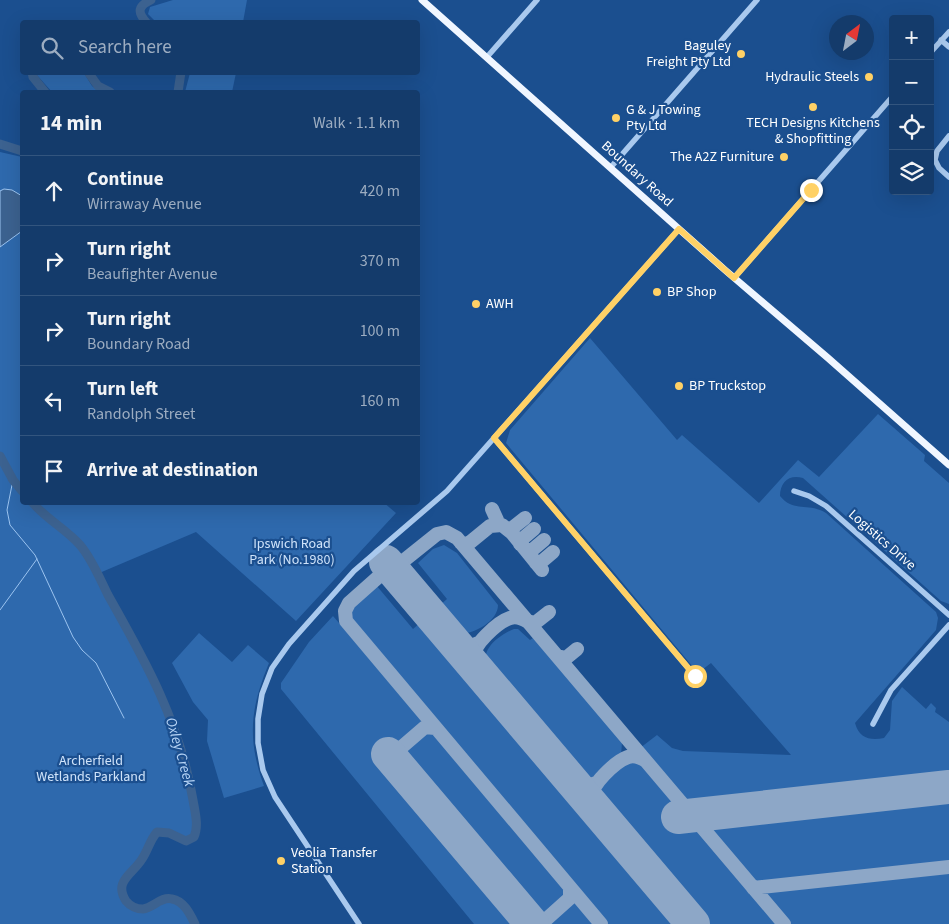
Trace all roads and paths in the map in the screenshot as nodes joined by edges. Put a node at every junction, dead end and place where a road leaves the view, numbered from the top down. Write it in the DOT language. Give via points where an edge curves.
graph roads {
  1 [pos="422,0"];
  2 [pos="537,0"];
  3 [pos="758,0"];
  4 [pos="949,32"];
  5 [pos="942,40"];
  6 [pos="949,47"];
  7 [pos="934,49"];
  8 [pos="487,58"];
  9 [pos="889,101"];
  10 [pos="949,136"];
  11 [pos="934,156"];
  12 [pos="934,162"];
  13 [pos="611,167"];
  14 [pos="949,178"];
  15 [pos="679,229"];
  16 [pos="734,278"];
  17 [pos="494,438"];
  18 [pos="949,465"];
  19 [pos="794,491"];
  20 [pos="949,615"];
  21 [pos="949,625"];
  22 [pos="695,676"];
  23 [pos="873,724"];
  24 [pos="358,924"];
  1 -- 8 [label="main road, Boundary Road"];
  2 -- 8 [label="street"];
  3 -- 13 [label="street"];
  4 -- 5 [label="street"];
  5 -- 6 [label="street"];
  5 -- 7 [label="street"];
  8 -- 13 [label="main road, Boundary Road"];
  9 -- 16 [label="street"];
  10 -- 11 [label="street"];
  12 -- 14 [label="street"];
  13 -- 15 [label="main road, Boundary Road"];
  15 -- 16 [label="main road, Boundary Road"];
  15 -- 17 [label="street"];
  16 -- 18 [label="main road, Boundary Road"];
  17 -- 22 [label="street"];
  17 -- 24 [label="street" via="437,501 378,549 335,592 283,651 262,694 258,743 267,781"];
  19 -- 20 [label="street, Logistics Drive" via="826,506"];
  21 -- 23 [label="street" via="891,690"];
}
